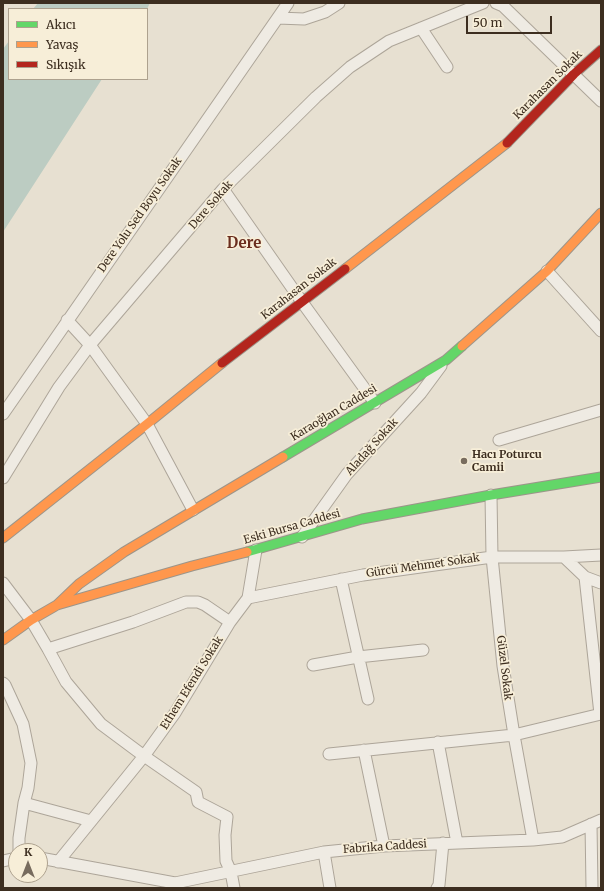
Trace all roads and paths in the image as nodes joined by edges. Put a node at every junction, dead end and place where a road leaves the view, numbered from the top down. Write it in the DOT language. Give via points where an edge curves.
graph roads {
  1 [pos="288,3"];
  2 [pos="339,3"];
  3 [pos="483,3"];
  4 [pos="496,3"];
  5 [pos="278,18"];
  6 [pos="422,28"];
  7 [pos="601,50"];
  8 [pos="447,67"];
  9 [pos="574,74"];
  10 [pos="601,101"];
  11 [pos="223,189"];
  12 [pos="601,213"];
  13 [pos="547,271"];
  14 [pos="302,302"];
  15 [pos="67,320"];
  16 [pos="601,330"];
  17 [pos="90,345"];
  18 [pos="446,360"];
  19 [pos="375,402"];
  20 [pos="601,410"];
  21 [pos="3,414"];
  22 [pos="147,424"];
  23 [pos="499,440"];
  24 [pos="601,477"];
  25 [pos="3,478"];
  26 [pos="491,495"];
  27 [pos="193,510"];
  28 [pos="302,537"];
  29 [pos="3,538"];
  30 [pos="256,550"];
  31 [pos="601,555"];
  32 [pos="492,557"];
  33 [pos="564,557"];
  34 [pos="585,577"];
  35 [pos="341,579"];
  36 [pos="3,583"];
  37 [pos="601,584"];
  38 [pos="248,598"];
  39 [pos="57,605"];
  40 [pos="30,620"];
  41 [pos="230,622"];
  42 [pos="3,640"];
  43 [pos="48,649"];
  44 [pos="423,650"];
  45 [pos="358,656"];
  46 [pos="313,665"];
  47 [pos="3,683"];
  48 [pos="368,699"];
  49 [pos="600,714"];
  50 [pos="514,735"];
  51 [pos="438,742"];
  52 [pos="364,750"];
  53 [pos="329,754"];
  54 [pos="144,756"];
  55 [pos="24,803"];
  56 [pos="91,821"];
  57 [pos="596,822"];
  58 [pos="533,840"];
  59 [pos="19,843"];
  60 [pos="443,843"];
  61 [pos="457,843"];
  62 [pos="384,846"];
  63 [pos="324,852"];
  64 [pos="48,860"];
  65 [pos="58,862"];
  66 [pos="231,872"];
  67 [pos="174,886"];
  68 [pos="234,888"];
  69 [pos="330,888"];
  70 [pos="437,888"];
  71 [pos="592,888"];
  1 -- 5 [label="street, Dere Yolu Sed Boyu Sokak"];
  2 -- 5 [label="street" via="304,20"];
  3 -- 6 [label="street, Dere Sokak"];
  4 -- 9 [label="street" via="503,6"];
  5 -- 15 [label="street, Dere Yolu Sed Boyu Sokak"];
  6 -- 8 [label="street"];
  6 -- 11 [label="street, Dere Sokak" via="389,41 350,67"];
  7 -- 9 [label="street, Karahasan Sokak"];
  9 -- 10 [label="street"];
  9 -- 14 [label="street, Karahasan Sokak" via="508,142"];
  11 -- 14 [label="street"];
  11 -- 17 [label="street, Dere Sokak"];
  12 -- 13 [label="street, Karaoğlan Caddesi"];
  13 -- 16 [label="street"];
  13 -- 18 [label="street, Karaoğlan Caddesi"];
  14 -- 19 [label="street"];
  14 -- 22 [label="street, Karahasan Sokak"];
  15 -- 17 [label="street"];
  15 -- 21 [label="street, Dere Yolu Sed Boyu Sokak"];
  17 -- 22 [label="street"];
  17 -- 25 [label="street, Dere Sokak" via="59,387"];
  18 -- 19 [label="street, Karaoğlan Caddesi"];
  18 -- 28 [label="street, Aladağ Sokak" via="421,393 347,474"];
  19 -- 27 [label="street, Karaoğlan Caddesi"];
  20 -- 23 [label="street"];
  22 -- 27 [label="street"];
  22 -- 29 [label="street, Karahasan Sokak"];
  24 -- 26 [label="street, Eski Bursa Caddesi"];
  26 -- 28 [label="street, Eski Bursa Caddesi" via="362,520"];
  26 -- 32 [label="street, Güzel Sokak"];
  27 -- 39 [label="street, Karaoğlan Caddesi" via="124,552 79,584"];
  28 -- 30 [label="street, Eski Bursa Caddesi"];
  30 -- 38 [label="street, Ethem Efendi Sokak"];
  30 -- 39 [label="street, Eski Bursa Caddesi"];
  31 -- 33 [label="street, Gürcü Mehmet Sokak"];
  32 -- 33 [label="street, Gürcü Mehmet Sokak"];
  32 -- 35 [label="street, Gürcü Mehmet Sokak"];
  32 -- 50 [label="street, Güzel Sokak" via="503,666"];
  33 -- 34 [label="street"];
  34 -- 37 [label="street"];
  34 -- 49 [label="street"];
  35 -- 38 [label="street, Gürcü Mehmet Sokak"];
  35 -- 45 [label="street"];
  36 -- 40 [label="street"];
  38 -- 41 [label="street, Ethem Efendi Sokak"];
  39 -- 40 [label="street, Eski Bursa Caddesi"];
  40 -- 42 [label="street, Eski Bursa Caddesi"];
  40 -- 43 [label="street"];
  41 -- 43 [label="street" via="205,605 186,602"];
  41 -- 54 [label="street, Ethem Efendi Sokak" via="175,714"];
  43 -- 54 [label="street" via="66,682 101,724"];
  44 -- 45 [label="street"];
  45 -- 46 [label="street"];
  45 -- 48 [label="street"];
  47 -- 55 [label="street" via="23,724 31,763"];
  49 -- 50 [label="street"];
  50 -- 51 [label="street"];
  50 -- 58 [label="street, Güzel Sokak"];
  51 -- 52 [label="street"];
  51 -- 61 [label="street"];
  52 -- 53 [label="street"];
  52 -- 62 [label="street"];
  54 -- 56 [label="street, Ethem Efendi Sokak"];
  54 -- 66 [label="street" via="196,792 198,802 227,817 226,861"];
  55 -- 56 [label="street"];
  55 -- 59 [label="street"];
  56 -- 65 [label="street, Ethem Efendi Sokak"];
  57 -- 58 [label="street, Fabrika Caddesi" via="562,837"];
  57 -- 71 [label="street"];
  58 -- 61 [label="street, Fabrika Caddesi"];
  60 -- 61 [label="street, Fabrika Caddesi"];
  60 -- 62 [label="street, Fabrika Caddesi"];
  60 -- 70 [label="street"];
  62 -- 63 [label="street, Fabrika Caddesi"];
  63 -- 66 [label="street, Fabrika Caddesi"];
  63 -- 69 [label="street"];
  64 -- 65 [label="street"];
  65 -- 67 [label="street"];
  66 -- 67 [label="street, Fabrika Caddesi"];
  66 -- 68 [label="street"];
}
